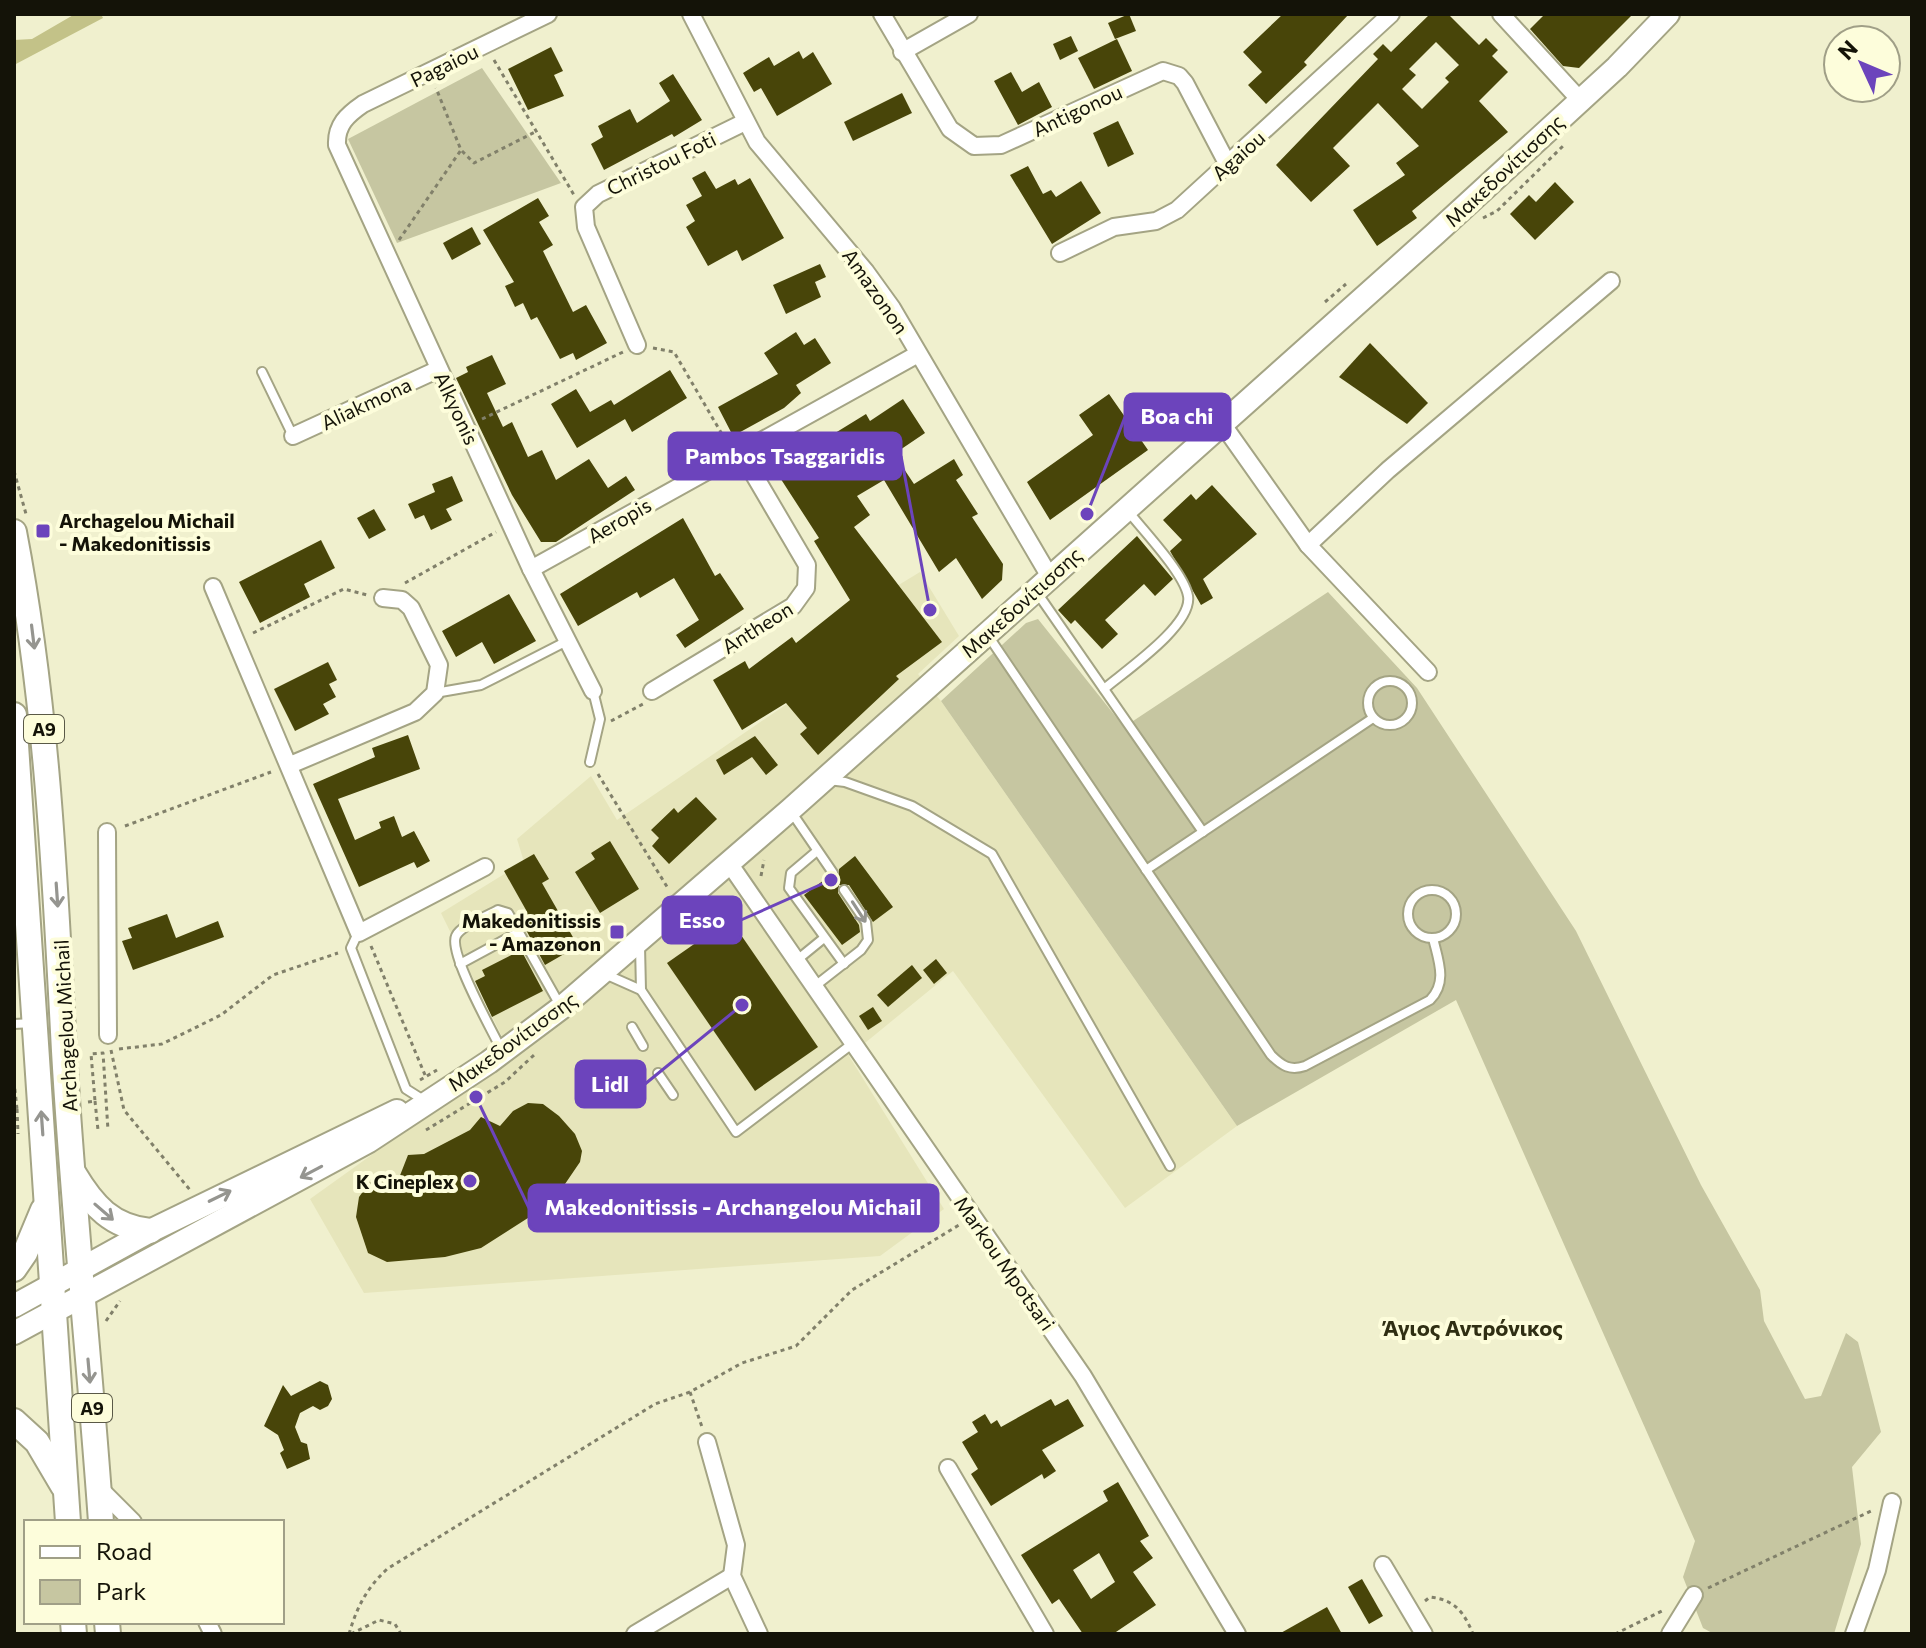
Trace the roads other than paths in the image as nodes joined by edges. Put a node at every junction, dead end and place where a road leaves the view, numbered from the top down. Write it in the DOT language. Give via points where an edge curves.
graph roads {
  1 [pos="548,14"];
  2 [pos="691,14"];
  3 [pos="882,14"];
  4 [pos="969,14"];
  5 [pos="1391,14"];
  6 [pos="1501,14"];
  7 [pos="1668,14"];
  8 [pos="902,52"];
  9 [pos="1580,100"];
  10 [pos="342,121"];
  11 [pos="745,122"];
  12 [pos="1228,165"];
  13 [pos="1060,253"];
  14 [pos="1611,281"];
  15 [pos="637,345"];
  16 [pos="918,354"];
  17 [pos="439,369"];
  18 [pos="262,372"];
  19 [pos="1221,422"];
  20 [pos="293,436"];
  21 [pos="737,453"];
  22 [pos="1126,508"];
  23 [pos="14,532"];
  24 [pos="1308,545"];
  25 [pos="531,569"];
  26 [pos="1042,583"];
  27 [pos="213,587"];
  28 [pos="383,598"];
  29 [pos="986,634"];
  30 [pos="568,641"];
  31 [pos="1428,672"];
  32 [pos="1104,689"];
  33 [pos="593,691"];
  34 [pos="652,691"];
  35 [pos="435,693"];
  36 [pos="14,715"];
  37 [pos="1373,718"];
  38 [pos="590,762"];
  39 [pos="290,765"];
  40 [pos="823,779"];
  41 [pos="790,810"];
  42 [pos="107,832"];
  43 [pos="1203,832"];
  44 [pos="817,851"];
  45 [pos="729,863"];
  46 [pos="485,867"];
  47 [pos="1146,870"];
  48 [pos="833,873"];
  49 [pos="844,890"];
  50 [pos="519,932"];
  51 [pos="359,933"];
  52 [pos="824,938"];
  53 [pos="1433,938"];
  54 [pos="641,941"];
  55 [pos="797,960"];
  56 [pos="460,964"];
  57 [pos="844,964"];
  58 [pos="603,974"];
  59 [pos="815,986"];
  60 [pos="641,990"];
  61 [pos="561,1008"];
  62 [pos="25,1023"];
  63 [pos="632,1027"];
  64 [pos="109,1042"];
  65 [pos="852,1044"];
  66 [pos="643,1046"];
  67 [pos="503,1051"];
  68 [pos="658,1073"];
  69 [pos="673,1095"];
  70 [pos="425,1101"];
  71 [pos="1170,1166"];
  72 [pos="73,1172"];
  73 [pos="47,1201"];
  74 [pos="150,1231"];
  75 [pos="14,1269"];
  76 [pos="81,1281"];
  77 [pos="54,1297"];
  78 [pos="14,1306"];
  79 [pos="14,1333"];
  80 [pos="14,1421"];
  81 [pos="707,1442"];
  82 [pos="948,1468"];
  83 [pos="98,1487"];
  84 [pos="66,1492"];
  85 [pos="1892,1502"];
  86 [pos="68,1520"];
  87 [pos="101,1520"];
  88 [pos="131,1520"];
  89 [pos="1383,1565"];
  90 [pos="732,1576"];
  91 [pos="1694,1595"];
  92 [pos="635,1634"];
  93 [pos="759,1634"];
  94 [pos="1045,1634"];
  95 [pos="1237,1634"];
  96 [pos="1424,1634"];
  97 [pos="1670,1634"];
  98 [pos="1854,1634"];
  1 -- 10 [label="street, Pagaiou" via="363,104"];
  2 -- 11 [label="street, Amazonon"];
  3 -- 8 [label="street"];
  4 -- 8 [label="street"];
  5 -- 12 [label="street, Agaiou"];
  6 -- 9 [label="street"];
  7 -- 9 [label="main road, Μακεδονίτισσης"];
  8 -- 12 [label="street, Antigonou" via="950,129 961,140 987,147 1168,72 1185,83"];
  9 -- 19 [label="main road, Μακεδονίτισσης"];
  10 -- 17 [label="street, Alkyonis" via="337,145"];
  11 -- 15 [label="street, Christou Foti" via="598,194 584,207 586,227"];
  11 -- 16 [label="street, Amazonon" via="866,272"];
  12 -- 13 [label="street, Agaiou" via="1168,216 1114,227"];
  14 -- 24 [label="street"];
  16 -- 21 [label="street, Aeropis"];
  16 -- 26 [label="street, Amazonon"];
  17 -- 20 [label="street, Aliakmona"];
  17 -- 25 [label="street, Alkyonis"];
  18 -- 20 [label="lane"];
  19 -- 22 [label="main road, Μακεδονίτισσης"];
  19 -- 24 [label="street"];
  21 -- 25 [label="street, Aeropis"];
  21 -- 34 [label="street, Antheon" via="807,565 806,588 793,606"];
  22 -- 26 [label="main road, Μακεδονίτισσης"];
  22 -- 32 [label="lane" via="1189,597 1185,615 1173,630"];
  23 -- 72 [label="main road, Archagelou Michail / A9, one-way" via="45,735"];
  24 -- 31 [label="street"];
  25 -- 30 [label="street, Alkyonis"];
  26 -- 29 [label="main road, Μακεδονίτισσης"];
  26 -- 32 [label="lane"];
  27 -- 39 [label="street"];
  28 -- 35 [label="street" via="402,600 411,608 439,665"];
  29 -- 40 [label="main road, Μακεδονίτισσης"];
  29 -- 47 [label="lane"];
  30 -- 33 [label="street, Alkyonis"];
  30 -- 35 [label="lane" via="481,685"];
  32 -- 43 [label="lane"];
  33 -- 38 [label="lane" via="600,719"];
  35 -- 39 [label="street" via="415,712"];
  36 -- 62 [label="main road, Archagelou Michail / A9"];
  37 -- 37 [label="lane" via="1368,702 1375,687 1392,681 1407,688 1412,705 1405,720 1389,726"];
  37 -- 43 [label="lane"];
  39 -- 51 [label="street"];
  40 -- 41 [label="main road, Μακεδονίτισσης"];
  40 -- 71 [label="lane" via="912,806 992,854"];
  41 -- 44 [label="lane"];
  41 -- 45 [label="main road, Μακεδονίτισσης"];
  42 -- 64 [label="street"];
  43 -- 47 [label="lane"];
  44 -- 48 [label="lane"];
  44 -- 52 [label="lane" via="791,873 788,883"];
  45 -- 54 [label="main road, Μακεδονίτισσης"];
  45 -- 55 [label="street, Markou Mpotsari"];
  46 -- 51 [label="street"];
  47 -- 53 [label="lane" via="1271,1055 1290,1069 1305,1066 1434,996 1441,978"];
  49 -- 57 [label="lane, one-way" via="869,935 866,945"];
  50 -- 56 [label="lane"];
  50 -- 56 [label="lane" via="508,913 498,910 456,936"];
  50 -- 61 [label="lane"];
  51 -- 70 [label="lane" via="351,948 406,1089"];
  52 -- 55 [label="lane"];
  52 -- 57 [label="lane"];
  53 -- 53 [label="lane" via="1419,935 1408,917 1411,903 1427,891 1447,896 1455,908 1451,928"];
  54 -- 58 [label="main road, Μακεδονίτισσης"];
  54 -- 60 [label="lane"];
  55 -- 59 [label="street, Markou Mpotsari"];
  56 -- 67 [label="lane"];
  57 -- 59 [label="lane"];
  58 -- 60 [label="lane"];
  58 -- 61 [label="main road, Μακεδονίτισσης"];
  59 -- 65 [label="street, Markou Mpotsari"];
  60 -- 65 [label="lane" via="736,1132"];
  61 -- 67 [label="main road, Μακεδονίτισσης"];
  73 -- 62 [label="main road, Archagelou Michail / A9, one-way"];
  63 -- 66 [label="lane"];
  65 -- 95 [label="street, Markou Mpotsari" via="1083,1376"];
  67 -- 70 [label="main road, Μακεδονίτισσης"];
  68 -- 69 [label="lane"];
  74 -- 70 [label="main road, Μακεδονίτισσης, one-way" via="386,1114"];
  70 -- 76 [label="main road, Μακεδονίτισσης, one-way" via="369,1141"];
  72 -- 74 [label="main road, one-way" via="108,1218"];
  72 -- 76 [label="main road, Archagelou Michail / A9"];
  73 -- 75 [label="main road"];
  73 -- 77 [label="main road, Archagelou Michail / A9"];
  74 -- 76 [label="main road, Μακεδονίτισσης"];
  76 -- 77 [label="main road"];
  76 -- 83 [label="main road, Archagelou Michail / A9, one-way"];
  77 -- 78 [label="main road"];
  77 -- 79 [label="main road"];
  77 -- 84 [label="main road, Archagelou Michail / A9"];
  80 -- 84 [label="main road" via="37,1442"];
  81 -- 90 [label="street" via="736,1545"];
  82 -- 94 [label="street"];
  83 -- 87 [label="main road, Archagelou Michail / A9"];
  83 -- 88 [label="street"];
  84 -- 86 [label="main road, Archagelou Michail / A9"];
  85 -- 98 [label="street" via="1877,1570"];
  89 -- 96 [label="street"];
  90 -- 92 [label="street"];
  90 -- 93 [label="street"];
  91 -- 97 [label="street"];
}
